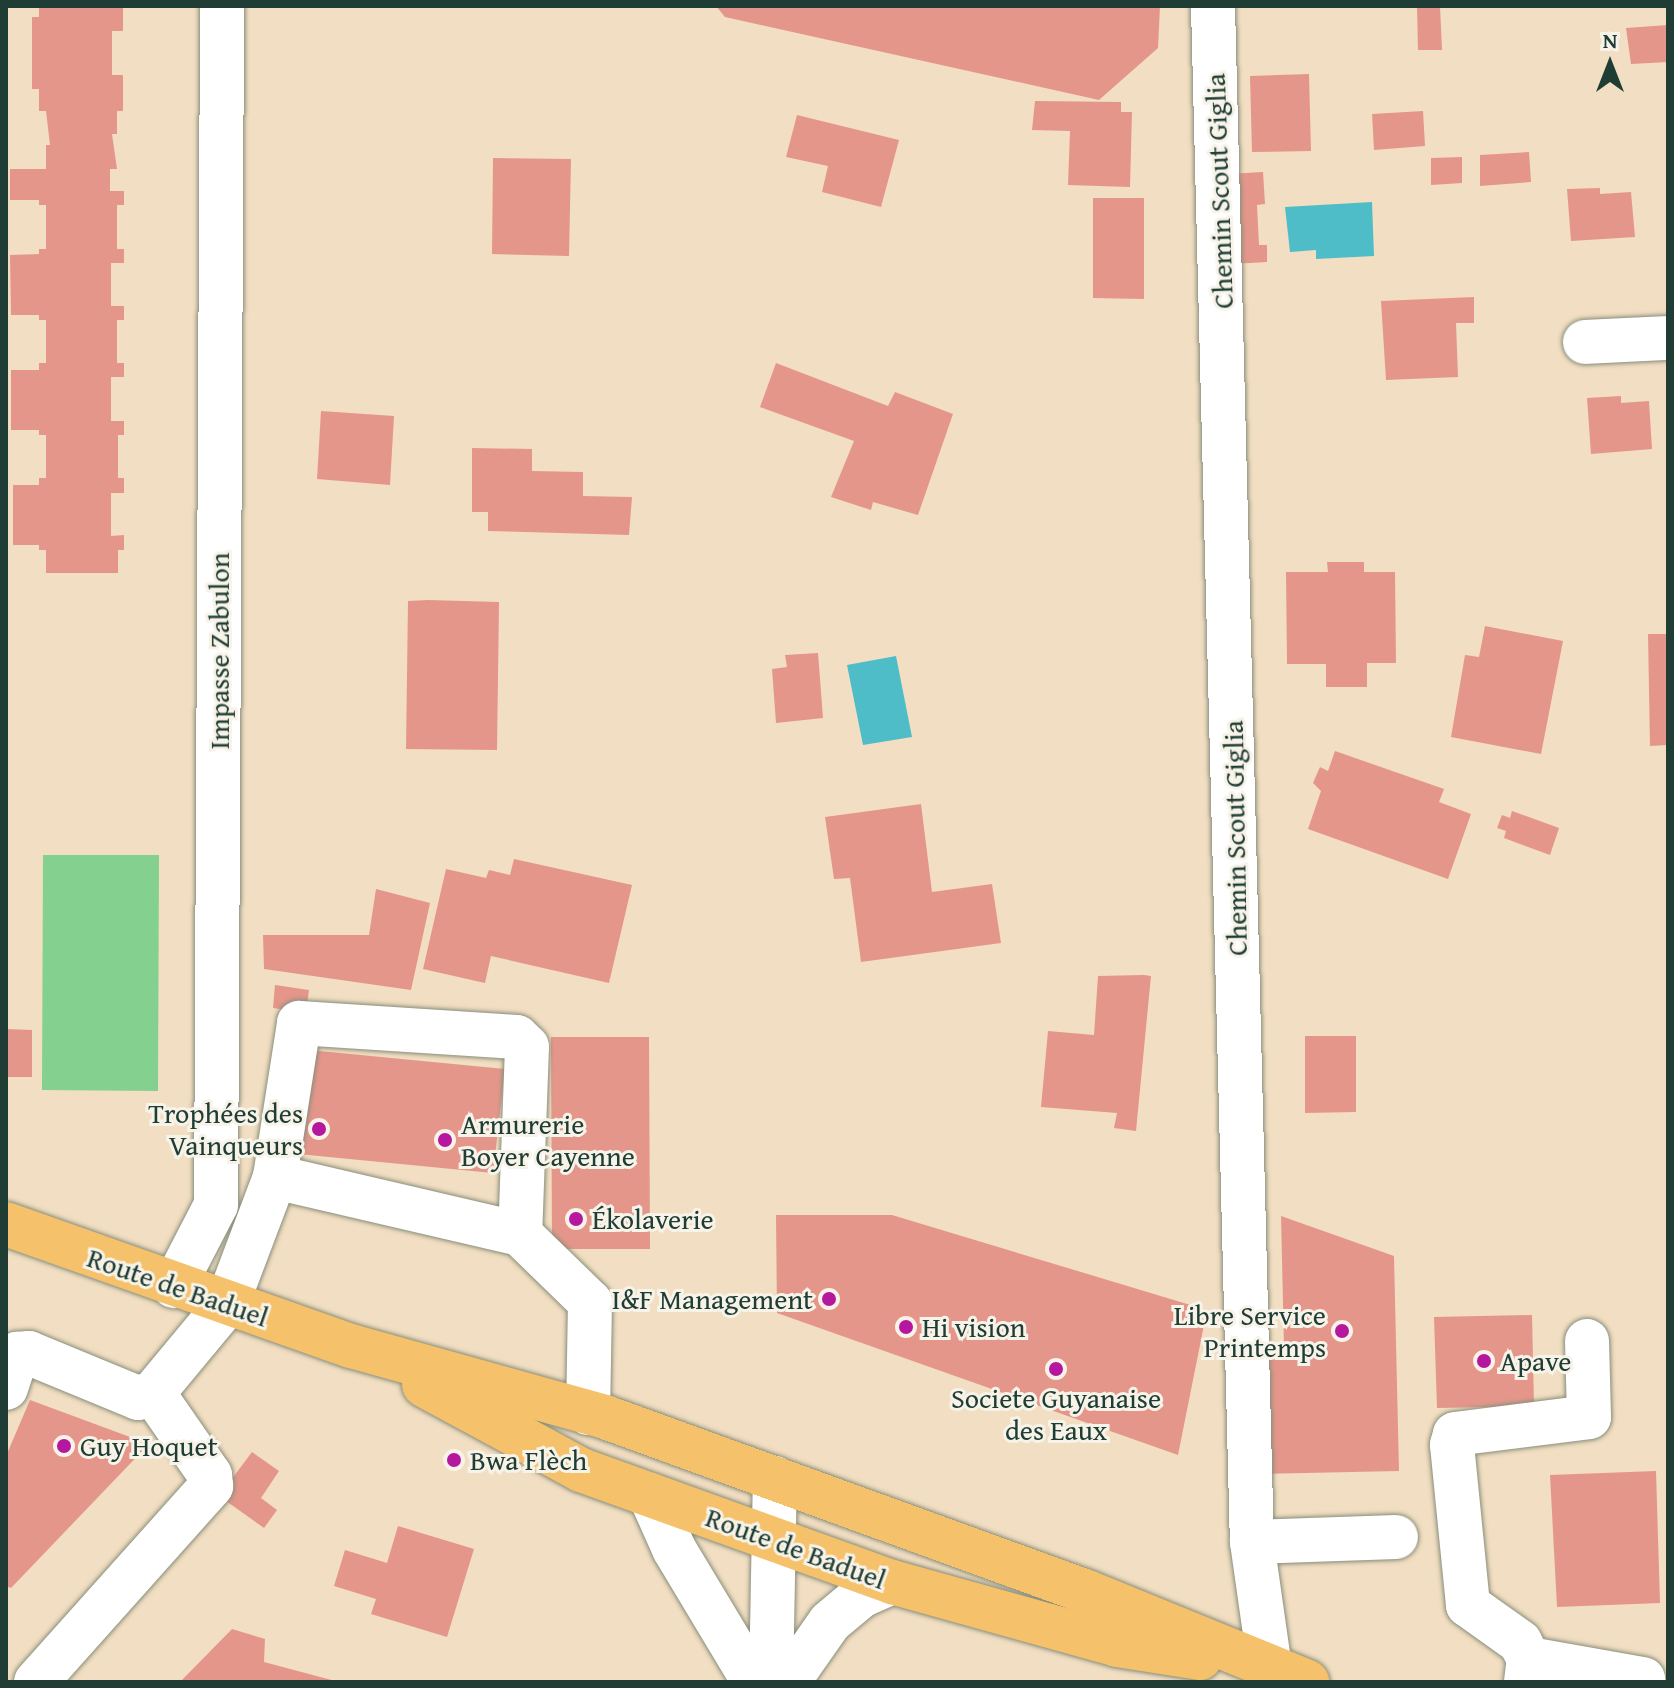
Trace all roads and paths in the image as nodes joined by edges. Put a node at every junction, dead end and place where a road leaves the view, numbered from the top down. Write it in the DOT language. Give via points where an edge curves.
graph roads {
  1 [pos="222,6"];
  2 [pos="1213,6"];
  3 [pos="1668,338"];
  4 [pos="1585,342"];
  5 [pos="275,1177"];
  6 [pos="6,1224"];
  7 [pos="520,1234"];
  8 [pos="174,1286"];
  9 [pos="227,1304"];
  10 [pos="1587,1341"];
  11 [pos="351,1346"];
  12 [pos="6,1388"];
  13 [pos="153,1393"];
  14 [pos="588,1413"];
  15 [pos="775,1478"];
  16 [pos="650,1495"];
  17 [pos="1396,1537"];
  18 [pos="774,1540"];
  19 [pos="1252,1542"];
  20 [pos="892,1582"];
  21 [pos="1528,1670"];
  22 [pos="1288,1676"];
  23 [pos="1643,1679"];
  24 [pos="36,1682"];
  25 [pos="754,1682"];
  26 [pos="771,1682"];
  27 [pos="788,1682"];
  1 -- 8 [label="street, Impasse Zabulon" via="216,1205"];
  2 -- 19 [label="street, Chemin Scout Giglia"];
  3 -- 4 [label="street"];
  5 -- 7 [label="street"];
  5 -- 7 [label="street" via="299,1023 517,1037 527,1047"];
  5 -- 9 [label="street"];
  6 -- 8 [label="main road, Route de Baduel"];
  7 -- 14 [label="street" via="590,1302"];
  8 -- 9 [label="main road, Route de Baduel"];
  9 -- 11 [label="main road, Route de Baduel"];
  9 -- 13 [label="street"];
  10 -- 21 [label="street" via="1589,1417 1455,1434 1452,1445 1468,1605 1520,1642"];
  11 -- 14 [label="main road, Route de Baduel"];
  11 -- 16 [label="main road, Route de Baduel" via="581,1470"];
  12 -- 13 [label="street" via="17,1354 29,1353 138,1398"];
  13 -- 24 [label="street" via="210,1475 211,1486"];
  14 -- 15 [label="main road, Route de Baduel"];
  15 -- 18 [label="street"];
  15 -- 22 [label="main road, Route de Baduel" via="1087,1592"];
  16 -- 18 [label="main road, Route de Baduel"];
  16 -- 25 [label="street" via="674,1549"];
  17 -- 19 [label="street"];
  18 -- 20 [label="main road, Route de Baduel"];
  18 -- 26 [label="street"];
  19 -- 22 [label="street, Chemin Scout Giglia"];
  20 -- 22 [label="main road, Route de Baduel" via="1117,1645"];
  20 -- 27 [label="street" via="861,1596 830,1622"];
  21 -- 23 [label="street"];
}
